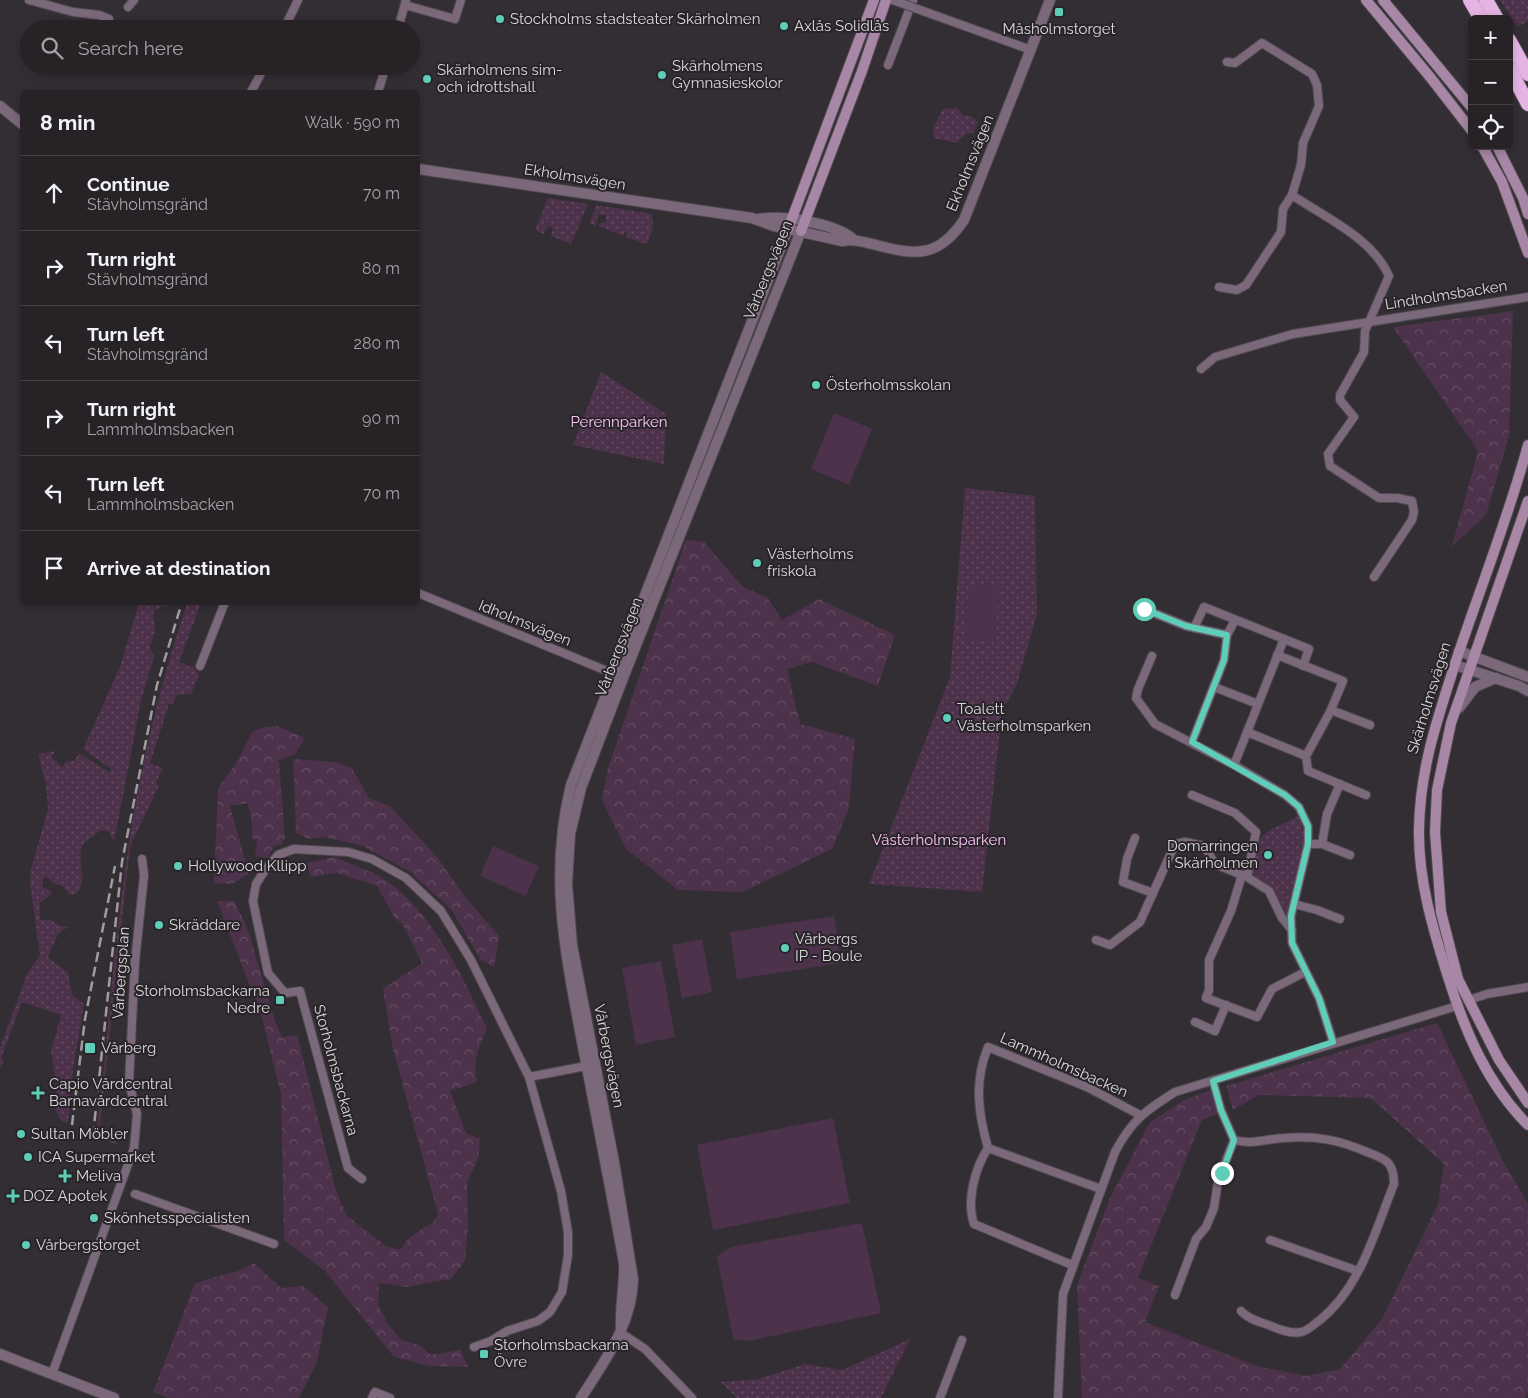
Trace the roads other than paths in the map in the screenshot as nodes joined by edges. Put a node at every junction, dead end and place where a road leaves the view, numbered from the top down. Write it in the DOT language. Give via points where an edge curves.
graph roads {
  1 [pos="30,0"];
  2 [pos="134,0"];
  3 [pos="298,0"];
  4 [pos="461,0"];
  5 [pos="874,0"];
  6 [pos="886,0"];
  7 [pos="892,0"];
  8 [pos="913,0"];
  9 [pos="1050,0"];
  10 [pos="1366,0"];
  11 [pos="1383,0"];
  12 [pos="1470,0"];
  13 [pos="1486,0"];
  14 [pos="405,3"];
  15 [pos="128,7"];
  16 [pos="1479,15"];
  17 [pos="1495,15"];
  18 [pos="109,19"];
  19 [pos="288,20"];
  20 [pos="400,20"];
  21 [pos="1513,45"];
  22 [pos="1513,46"];
  23 [pos="1031,50"];
  24 [pos="1227,62"];
  25 [pos="1528,63"];
  26 [pos="888,65"];
  27 [pos="1528,74"];
  28 [pos="260,75"];
  29 [pos="383,75"];
  30 [pos="1513,76"];
  31 [pos="252,90"];
  32 [pos="379,90"];
  33 [pos="1528,104"];
  34 [pos="1470,105"];
  35 [pos="0,106"];
  36 [pos="20,122"];
  37 [pos="1468,126"];
  38 [pos="1484,150"];
  39 [pos="1499,150"];
  40 [pos="420,169"];
  41 [pos="1292,195"];
  42 [pos="1528,214"];
  43 [pos="790,224"];
  44 [pos="802,226"];
  45 [pos="1528,253"];
  46 [pos="1219,287"];
  47 [pos="1528,296"];
  48 [pos="1369,322"];
  49 [pos="1200,369"];
  50 [pos="1528,444"];
  51 [pos="1528,501"];
  52 [pos="1374,577"];
  53 [pos="420,595"];
  54 [pos="224,605"];
  55 [pos="1144,609"];
  56 [pos="1235,620"];
  57 [pos="1194,628"];
  58 [pos="1227,635"];
  59 [pos="1284,639"];
  60 [pos="1459,652"];
  61 [pos="1152,656"];
  62 [pos="1277,656"];
  63 [pos="1474,657"];
  64 [pos="1455,665"];
  65 [pos="200,666"];
  66 [pos="1303,666"];
  67 [pos="1470,670"];
  68 [pos="618,676"];
  69 [pos="1528,677"];
  70 [pos="1496,678"];
  71 [pos="1214,686"];
  72 [pos="1528,691"];
  73 [pos="1258,704"];
  74 [pos="1331,710"];
  75 [pos="1451,723"];
  76 [pos="1370,725"];
  77 [pos="1247,732"];
  78 [pos="1192,742"];
  79 [pos="1306,756"];
  80 [pos="1234,765"];
  81 [pos="1340,784"];
  82 [pos="1192,794"];
  83 [pos="1366,795"];
  84 [pos="1135,838"];
  85 [pos="1308,844"];
  86 [pos="1322,844"];
  87 [pos="1350,855"];
  88 [pos="142,859"];
  89 [pos="1245,876"];
  90 [pos="1153,893"];
  91 [pos="1294,904"];
  92 [pos="1340,919"];
  93 [pos="1292,930"];
  94 [pos="1096,940"];
  95 [pos="1305,972"];
  96 [pos="1528,986"];
  97 [pos="1469,1000"];
  98 [pos="1226,1005"];
  99 [pos="1457,1006"];
  100 [pos="1195,1022"];
  101 [pos="1333,1042"];
  102 [pos="591,1065"];
  103 [pos="529,1077"];
  104 [pos="1213,1081"];
  105 [pos="1528,1103"];
  106 [pos="1140,1115"];
  107 [pos="1528,1125"];
  108 [pos="1234,1140"];
  109 [pos="988,1148"];
  110 [pos="362,1179"];
  111 [pos="1101,1189"];
  112 [pos="135,1194"];
  113 [pos="1270,1240"];
  114 [pos="274,1244"];
  115 [pos="1072,1265"];
  116 [pos="1358,1271"];
  117 [pos="1175,1295"];
  118 [pos="1241,1312"];
  119 [pos="621,1334"];
  120 [pos="962,1340"];
  121 [pos="474,1347"];
  122 [pos="0,1354"];
  123 [pos="52,1374"];
  124 [pos="114,1398"];
  125 [pos="372,1398"];
  126 [pos="390,1398"];
  127 [pos="581,1398"];
  128 [pos="692,1398"];
  129 [pos="940,1398"];
  130 [pos="1058,1398"];
  1 -- 18 [label="street" via="73,12 99,14"];
  2 -- 15 [label="street"];
  3 -- 19 [label="street"];
  4 -- 14 [label="street" via="455,19"];
  5 -- 43 [label="main road, Vårbergsvägen"];
  6 -- 44 [label="main road, Vårbergsvägen"];
  7 -- 23 [label="street, bridge"];
  8 -- 26 [label="street"];
  9 -- 23 [label="street, Ekholmsvägen"];
  10 -- 37 [label="main road"];
  11 -- 34 [label="main road"];
  12 -- 16 [label="highway"];
  13 -- 17 [label="highway"];
  14 -- 20 [label="street"];
  21 -- 25 [label="highway"];
  22 -- 27 [label="highway"];
  23 -- 44 [label="street, Ekholmsvägen" via="964,220 954,236 924,253 909,253 853,239 842,241"];
  24 -- 41 [label="street" via="1235,63 1262,43 1312,74 1320,106 1303,143 1302,165"];
  28 -- 31 [label="street"];
  29 -- 32 [label="street"];
  30 -- 33 [label="highway"];
  35 -- 36 [label="street"];
  38 -- 45 [label="main road" via="1502,182"];
  39 -- 42 [label="main road"];
  40 -- 43 [label="street, Ekholmsvägen" via="758,219 770,217"];
  41 -- 46 [label="street" via="1283,209 1281,232 1251,280 1237,290"];
  41 -- 48 [label="street, Lindholmsbacken" via="1366,244 1383,263 1389,276"];
  43 -- 44 [label="street, Ekholmsvägen"];
  43 -- 68 [label="street, Vårbergsvägen"];
  44 -- 68 [label="street, Vårbergsvägen"];
  47 -- 48 [label="street, Lindholmsbacken"];
  48 -- 49 [label="street, Lindholmsbacken" via="1293,334 1248,346 1215,357"];
  48 -- 52 [label="street, Lindholmsbacken" via="1364,352 1340,395 1340,400 1354,416 1328,454 1330,466 1379,498 1412,501 1412,520"];
  50 -- 60 [label="main road, Skärholmsvägen"];
  51 -- 63 [label="main road, Skärholmsvägen"];
  53 -- 68 [label="street, Idholmsvägen"];
  54 -- 65 [label="street"];
  55 -- 57 [label="street"];
  56 -- 57 [label="street" via="1204,607"];
  56 -- 58 [label="street"];
  56 -- 59 [label="street"];
  57 -- 58 [label="street"];
  58 -- 71 [label="street" via="1224,660"];
  59 -- 62 [label="street"];
  59 -- 66 [label="street" via="1310,649"];
  60 -- 63 [label="street"];
  60 -- 64 [label="main road, Skärholmsvägen"];
  61 -- 78 [label="street" via="1136,698 1156,724"];
  62 -- 66 [label="street"];
  62 -- 73 [label="street"];
  63 -- 67 [label="main road, Skärholmsvägen"];
  63 -- 69 [label="street"];
  64 -- 67 [label="street"];
  64 -- 99 [label="main road, Skärholmsvägen" via="1428,748 1419,831 1430,919"];
  66 -- 74 [label="street" via="1343,681"];
  67 -- 70 [label="street"];
  67 -- 75 [label="main road, Skärholmsvägen"];
  68 -- 102 [label="street, Vårbergsvägen" via="571,785 559,858 565,946"];
  70 -- 72 [label="street"];
  70 -- 75 [label="street" via="1468,693"];
  71 -- 73 [label="street"];
  71 -- 78 [label="street"];
  73 -- 77 [label="street"];
  74 -- 76 [label="street"];
  74 -- 79 [label="street"];
  75 -- 97 [label="main road, Skärholmsvägen" via="1437,790 1435,856 1446,939 1458,979"];
  77 -- 79 [label="street"];
  77 -- 80 [label="street"];
  78 -- 80 [label="street"];
  79 -- 81 [label="street" via="1308,771"];
  80 -- 85 [label="street" via="1299,807 1308,826"];
  81 -- 83 [label="street"];
  81 -- 86 [label="street" via="1327,814"];
  82 -- 89 [label="street" via="1235,813 1256,832"];
  84 -- 90 [label="street" via="1123,882"];
  85 -- 86 [label="street"];
  85 -- 91 [label="street"];
  86 -- 87 [label="street"];
  88 -- 123 [label="street, Vårbergsplan" via="144,875 135,962 129,1083 137,1114 134,1148"];
  89 -- 90 [label="street" via="1215,864 1204,846 1185,842 1175,844"];
  89 -- 93 [label="street" via="1269,891 1282,918"];
  89 -- 98 [label="street" via="1209,960 1206,998"];
  90 -- 94 [label="street" via="1140,922 1110,946"];
  91 -- 92 [label="street"];
  91 -- 93 [label="street"];
  93 -- 95 [label="street" via="1292,943"];
  95 -- 98 [label="street" via="1272,989 1257,1017"];
  95 -- 101 [label="street" via="1319,998"];
  96 -- 97 [label="street"];
  97 -- 99 [label="main road"];
  97 -- 105 [label="main road, Skärholmsvägen" via="1498,1060"];
  98 -- 100 [label="street" via="1215,1031"];
  99 -- 101 [label="street, Lammholmsbacken"];
  99 -- 107 [label="main road, Skärholmsvägen" via="1464,1027 1493,1080"];
  101 -- 104 [label="street, Lammholmsbacken"];
  102 -- 103 [label="street"];
  102 -- 119 [label="street, Vårbergsvägen" via="631,1261 632,1297"];
  103 -- 110 [label="street, Storholmsbackarna" via="458,935 442,911 406,878 372,859 348,852 294,849 278,854 256,884 253,901 268,973 285,993 300,991 348,1168"];
  103 -- 121 [label="street, Storholmsbackarna" via="566,1211 568,1256 562,1292 550,1312 538,1321 506,1331"];
  104 -- 106 [label="street, Lammholmsbacken" via="1175,1092"];
  104 -- 108 [label="street"];
  106 -- 109 [label="street, Lammholmsbacken" via="1087,1087 988,1047 982,1062 978,1093 979,1117"];
  106 -- 111 [label="street, Lammholmsbacken" via="1115,1152"];
  108 -- 116 [label="street" via="1253,1143 1292,1137 1329,1138 1388,1162 1394,1170 1394,1184"];
  108 -- 117 [label="street" via="1218,1181 1214,1208 1206,1227 1196,1239"];
  109 -- 111 [label="street"];
  109 -- 115 [label="street" via="975,1175 974,1224"];
  111 -- 115 [label="street, Lammholmsbacken"];
  112 -- 114 [label="street"];
  113 -- 116 [label="street"];
  115 -- 130 [label="street, Lammholmsbacken" via="1063,1294"];
  116 -- 118 [label="street" via="1334,1309 1300,1333 1283,1331"];
  119 -- 127 [label="street, Vårbergsvägen"];
  119 -- 128 [label="street" via="645,1349"];
  120 -- 129 [label="street"];
  122 -- 123 [label="street"];
  123 -- 124 [label="street"];
  125 -- 126 [label="street" via="374,1392"];
}
